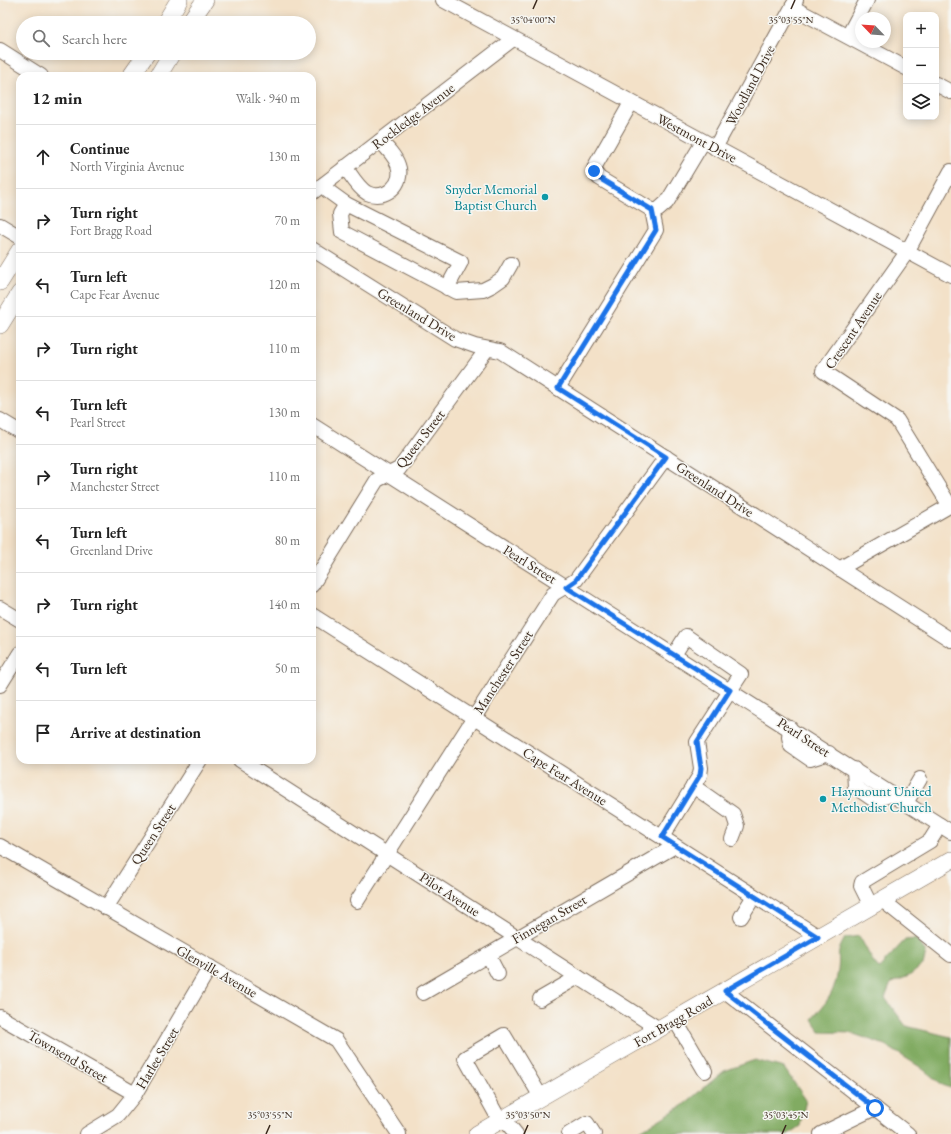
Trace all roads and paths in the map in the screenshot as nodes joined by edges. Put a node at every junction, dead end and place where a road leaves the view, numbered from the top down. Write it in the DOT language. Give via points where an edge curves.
graph roads {
  1 [pos="179,0"];
  2 [pos="198,0"];
  3 [pos="205,0"];
  4 [pos="443,0"];
  5 [pos="867,0"];
  6 [pos="794,3"];
  7 [pos="169,16"];
  8 [pos="192,16"];
  9 [pos="194,16"];
  10 [pos="848,36"];
  11 [pos="513,39"];
  12 [pos="0,50"];
  13 [pos="141,60"];
  14 [pos="168,60"];
  15 [pos="903,66"];
  16 [pos="35,72"];
  17 [pos="134,72"];
  18 [pos="160,72"];
  19 [pos="939,86"];
  20 [pos="951,92"];
  21 [pos="631,102"];
  22 [pos="380,141"];
  23 [pos="703,142"];
  24 [pos="715,148"];
  25 [pos="345,167"];
  26 [pos="951,171"];
  27 [pos="324,184"];
  28 [pos="316,189"];
  29 [pos="364,191"];
  30 [pos="350,206"];
  31 [pos="652,210"];
  32 [pos="0,225"];
  33 [pos="16,235"];
  34 [pos="316,252"];
  35 [pos="907,252"];
  36 [pos="16,256"];
  37 [pos="511,264"];
  38 [pos="951,275"];
  39 [pos="0,282"];
  40 [pos="447,288"];
  41 [pos="16,299"];
  42 [pos="0,325"];
  43 [pos="487,349"];
  44 [pos="558,388"];
  45 [pos="0,420"];
  46 [pos="316,428"];
  47 [pos="16,430"];
  48 [pos="666,457"];
  49 [pos="389,474"];
  50 [pos="950,505"];
  51 [pos="839,570"];
  52 [pos="316,578"];
  53 [pos="566,587"];
  54 [pos="0,608"];
  55 [pos="16,618"];
  56 [pos="316,618"];
  57 [pos="951,640"];
  58 [pos="674,655"];
  59 [pos="16,660"];
  60 [pos="0,685"];
  61 [pos="730,690"];
  62 [pos="474,718"];
  63 [pos="197,764"];
  64 [pos="246,764"];
  65 [pos="920,779"];
  66 [pos="693,786"];
  67 [pos="906,803"];
  68 [pos="946,828"];
  69 [pos="662,837"];
  70 [pos="732,839"];
  71 [pos="0,846"];
  72 [pos="675,846"];
  73 [pos="387,854"];
  74 [pos="951,860"];
  75 [pos="754,896"];
  76 [pos="357,901"];
  77 [pos="876,903"];
  78 [pos="106,908"];
  79 [pos="741,917"];
  80 [pos="818,937"];
  81 [pos="517,938"];
  82 [pos="488,955"];
  83 [pos="951,955"];
  84 [pos="210,967"];
  85 [pos="498,974"];
  86 [pos="578,977"];
  87 [pos="725,991"];
  88 [pos="423,993"];
  89 [pos="540,999"];
  90 [pos="0,1017"];
  91 [pos="675,1020"];
  92 [pos="659,1029"];
  93 [pos="705,1071"];
  94 [pos="135,1094"];
  95 [pos="541,1097"];
  96 [pos="875,1108"];
  97 [pos="502,1120"];
  98 [pos="87,1134"];
  99 [pos="399,1134"];
  100 [pos="477,1134"];
  101 [pos="516,1134"];
  102 [pos="569,1134"];
  103 [pos="594,1134"];
  104 [pos="821,1134"];
  105 [pos="908,1134"];
  1 -- 7 [label="main road"];
  2 -- 8 [label="main road"];
  3 -- 9 [label="main road"];
  4 -- 11 [label="street, Westmont Drive"];
  5 -- 10 [label="street"];
  6 -- 10 [label="street"];
  6 -- 24 [label="street, Woodland Drive"];
  10 -- 15 [label="street"];
  11 -- 21 [label="street, Westmont Drive"];
  11 -- 22 [label="street, Rockledge Avenue"];
  12 -- 16 [label="street"];
  13 -- 17 [label="main road"];
  14 -- 18 [label="main road"];
  19 -- 20 [label="street"];
  21 -- 23 [label="street, Westmont Drive"];
  21 -- 31 [label="street" via="594,171 599,178"];
  22 -- 25 [label="street, Rockledge Avenue"];
  22 -- 29 [label="street" via="399,166 398,181 394,188 381,195"];
  23 -- 24 [label="street, Westmont Drive"];
  23 -- 31 [label="street" via="667,202 658,210"];
  24 -- 35 [label="street, Westmont Drive"];
  25 -- 27 [label="street, Rockledge Avenue"];
  25 -- 29 [label="street"];
  26 -- 35 [label="street"];
  27 -- 28 [label="street, Rockledge Avenue"];
  27 -- 30 [label="street" via="328,191"];
  29 -- 30 [label="street"];
  30 -- 40 [label="street" via="340,214 342,232"];
  30 -- 40 [label="street" via="461,262"];
  31 -- 44 [label="street" via="656,230"];
  32 -- 33 [label="street"];
  34 -- 43 [label="street, Greenland Drive" via="455,339"];
  35 -- 38 [label="street, Westmont Drive"];
  35 -- 50 [label="street, Crescent Avenue" via="823,371 897,420"];
  36 -- 39 [label="main road"];
  37 -- 40 [label="street" via="503,278 483,290 462,293"];
  41 -- 42 [label="main road"];
  43 -- 44 [label="street, Greenland Drive" via="500,351"];
  43 -- 49 [label="street, Queen Street" via="399,469"];
  44 -- 48 [label="street, Greenland Drive"];
  45 -- 47 [label="street"];
  46 -- 49 [label="street, Pearl Street"];
  48 -- 51 [label="street, Greenland Drive"];
  48 -- 53 [label="street, Manchester Street" via="576,580"];
  49 -- 52 [label="street, Queen Street" via="377,480"];
  49 -- 53 [label="street, Pearl Street"];
  50 -- 51 [label="street"];
  51 -- 57 [label="street, Greenland Drive"];
  53 -- 58 [label="street, Pearl Street"];
  53 -- 62 [label="street, Manchester Street" via="554,594"];
  54 -- 55 [label="street"];
  56 -- 62 [label="street, Cape Fear Avenue"];
  58 -- 61 [label="street, Pearl Street"];
  58 -- 61 [label="street" via="686,636 741,674"];
  59 -- 60 [label="street"];
  61 -- 66 [label="street" via="697,742 701,768"];
  61 -- 67 [label="street, Pearl Street"];
  62 -- 69 [label="street, Cape Fear Avenue"];
  62 -- 73 [label="street, Manchester Street"];
  63 -- 78 [label="street, Queen Street"];
  64 -- 73 [label="street, Pilot Avenue"];
  65 -- 67 [label="street"];
  66 -- 69 [label="street"];
  66 -- 70 [label="street" via="733,814 737,826"];
  67 -- 68 [label="street, Pearl Street"];
  68 -- 77 [label="street" via="930,841 862,882 861,886"];
  69 -- 72 [label="street, Cape Fear Avenue"];
  71 -- 78 [label="street, Glenville Avenue"];
  72 -- 75 [label="street, Cape Fear Avenue"];
  72 -- 81 [label="street, Finnegan Street"];
  73 -- 76 [label="street, Manchester Street"];
  73 -- 81 [label="street, Pilot Avenue"];
  74 -- 77 [label="main road, Fort Bragg Road"];
  75 -- 79 [label="street"];
  75 -- 80 [label="street, Cape Fear Avenue"];
  77 -- 80 [label="main road, Fort Bragg Road"];
  77 -- 83 [label="street"];
  78 -- 84 [label="street, Glenville Avenue"];
  80 -- 87 [label="main road, Fort Bragg Road"];
  81 -- 82 [label="street, Finnegan Street"];
  81 -- 86 [label="street, Pilot Avenue"];
  82 -- 85 [label="street"];
  82 -- 88 [label="street, Finnegan Street"];
  84 -- 94 [label="street, Harlee Street"];
  84 -- 99 [label="street, Glenville Avenue" via="336,1040"];
  86 -- 89 [label="street"];
  86 -- 92 [label="street, Pilot Avenue"];
  87 -- 91 [label="main road, Fort Bragg Road"];
  87 -- 96 [label="street"];
  90 -- 94 [label="street, Townsend Street"];
  91 -- 92 [label="main road, Fort Bragg Road"];
  91 -- 93 [label="street"];
  92 -- 95 [label="main road, Fort Bragg Road"];
  94 -- 98 [label="street, Harlee Street" via="118,1115"];
  95 -- 97 [label="main road, Fort Bragg Road"];
  95 -- 97 [label="street" via="504,1035 465,1058"];
  96 -- 104 [label="street"];
  96 -- 105 [label="street"];
  97 -- 100 [label="main road, Fort Bragg Road"];
  97 -- 101 [label="street"];
  102 -- 103 [label="street" via="587,1123"];
}
